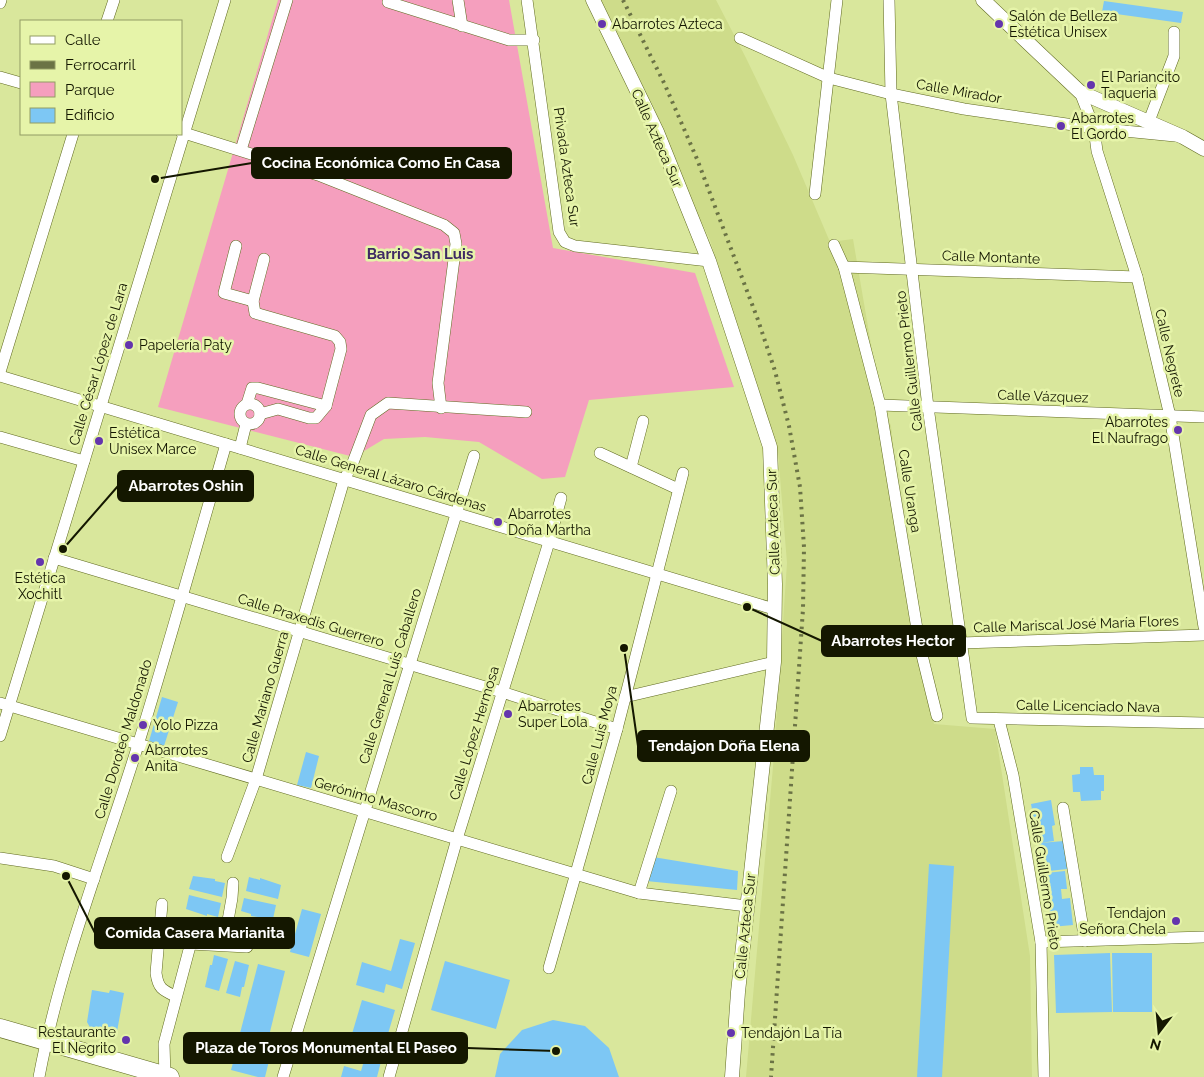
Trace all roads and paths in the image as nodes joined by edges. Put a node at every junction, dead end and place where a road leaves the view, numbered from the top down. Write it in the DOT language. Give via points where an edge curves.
graph roads {
  1 [pos="114,0"];
  2 [pos="225,0"];
  3 [pos="287,0"];
  4 [pos="389,0"];
  5 [pos="458,0"];
  6 [pos="528,0"];
  7 [pos="593,0"];
  8 [pos="837,0"];
  9 [pos="889,0"];
  10 [pos="983,0"];
  11 [pos="107,20"];
  12 [pos="462,26"];
  13 [pos="1174,32"];
  14 [pos="740,38"];
  15 [pos="534,40"];
  16 [pos="0,76"];
  17 [pos="829,78"];
  18 [pos="20,83"];
  19 [pos="1080,92"];
  20 [pos="891,94"];
  21 [pos="1149,122"];
  22 [pos="1094,128"];
  23 [pos="183,132"];
  24 [pos="73,135"];
  25 [pos="1183,137"];
  26 [pos="1204,149"];
  27 [pos="241,150"];
  28 [pos="815,194"];
  29 [pos="834,245"];
  30 [pos="236,246"];
  31 [pos="264,259"];
  32 [pos="709,261"];
  33 [pos="844,267"];
  34 [pos="913,269"];
  35 [pos="1136,277"];
  36 [pos="253,302"];
  37 [pos="0,374"];
  38 [pos="247,404"];
  39 [pos="880,404"];
  40 [pos="101,406"];
  41 [pos="326,406"];
  42 [pos="928,407"];
  43 [pos="441,408"];
  44 [pos="526,412"];
  45 [pos="260,414"];
  46 [pos="1170,416"];
  47 [pos="1204,417"];
  48 [pos="642,421"];
  49 [pos="246,424"];
  50 [pos="0,437"];
  51 [pos="226,444"];
  52 [pos="240,448"];
  53 [pos="600,453"];
  54 [pos="474,456"];
  55 [pos="84,461"];
  56 [pos="631,467"];
  57 [pos="683,472"];
  58 [pos="344,480"];
  59 [pos="678,489"];
  60 [pos="561,498"];
  61 [pos="456,514"];
  62 [pos="549,542"];
  63 [pos="54,558"];
  64 [pos="656,574"];
  65 [pos="182,596"];
  66 [pos="774,610"];
  67 [pos="1204,627"];
  68 [pos="300,633"];
  69 [pos="1204,635"];
  70 [pos="961,643"];
  71 [pos="920,647"];
  72 [pos="774,662"];
  73 [pos="410,665"];
  74 [pos="502,692"];
  75 [pos="625,697"];
  76 [pos="5,704"];
  77 [pos="937,716"];
  78 [pos="972,718"];
  79 [pos="999,720"];
  80 [pos="1204,723"];
  81 [pos="617,729"];
  82 [pos="0,736"];
  83 [pos="138,744"];
  84 [pos="256,779"];
  85 [pos="671,791"];
  86 [pos="1063,808"];
  87 [pos="365,811"];
  88 [pos="457,838"];
  89 [pos="227,857"];
  90 [pos="0,858"];
  91 [pos="577,874"];
  92 [pos="94,879"];
  93 [pos="233,883"];
  94 [pos="639,893"];
  95 [pos="162,904"];
  96 [pos="747,906"];
  97 [pos="226,926"];
  98 [pos="250,926"];
  99 [pos="1204,937"];
  100 [pos="1085,941"];
  101 [pos="1041,942"];
  102 [pos="190,944"];
  103 [pos="247,947"];
  104 [pos="550,968"];
  105 [pos="175,996"];
  106 [pos="0,1028"];
  107 [pos="46,1041"];
  108 [pos="39,1077"];
  109 [pos="167,1077"];
  110 [pos="283,1077"];
  111 [pos="389,1077"];
  112 [pos="732,1077"];
  113 [pos="1044,1077"];
  1 -- 11 [label="street"];
  2 -- 23 [label="street, Calle César López de Lara"];
  3 -- 27 [label="street"];
  4 -- 12 [label="street"];
  5 -- 12 [label="street"];
  6 -- 15 [label="street"];
  7 -- 32 [label="street, Calle Azteca Sur" via="657,132"];
  8 -- 17 [label="street"];
  9 -- 20 [label="street, Calle Guillermo Prieto"];
  10 -- 19 [label="street"];
  12 -- 15 [label="street" via="509,40"];
  13 -- 21 [label="street" via="1174,56"];
  14 -- 17 [label="street, Calle Mirador"];
  15 -- 32 [label="street, Privada Azteca Sur" via="560,232 565,242 575,246"];
  16 -- 18 [label="street"];
  17 -- 20 [label="street, Calle Mirador"];
  17 -- 28 [label="street"];
  19 -- 21 [label="street"];
  19 -- 22 [label="street, Calle Negrete"];
  20 -- 22 [label="street, Calle Mirador" via="964,109"];
  20 -- 34 [label="street, Calle Guillermo Prieto"];
  21 -- 25 [label="street"];
  22 -- 25 [label="street, Calle Mirador"];
  22 -- 35 [label="street, Calle Negrete" via="1097,152"];
  23 -- 27 [label="street"];
  23 -- 40 [label="street, Calle César López de Lara"];
  24 -- 37 [label="street"];
  25 -- 26 [label="street"];
  27 -- 43 [label="street" via="318,175 444,225 454,233 456,244 438,383"];
  29 -- 33 [label="street, Calle Uranga"];
  30 -- 36 [label="street" via="224,293"];
  31 -- 36 [label="street"];
  32 -- 66 [label="street, Calle Azteca Sur" via="770,447"];
  33 -- 34 [label="street, Calle Montante"];
  33 -- 39 [label="street, Calle Uranga"];
  34 -- 35 [label="street, Calle Montante"];
  34 -- 42 [label="street, Calle Guillermo Prieto"];
  35 -- 46 [label="street, Calle Negrete"];
  36 -- 41 [label="street" via="255,313 335,336 340,342 342,348"];
  37 -- 40 [label="street, Calle General Lázaro Cárdenas"];
  38 -- 41 [label="street" via="252,388 258,388"];
  38 -- 45 [label="street" via="259,408"];
  38 -- 49 [label="street" via="239,414"];
  39 -- 42 [label="street, Calle Vázquez"];
  39 -- 71 [label="street, Calle Uranga"];
  40 -- 51 [label="street, Calle General Lázaro Cárdenas"];
  40 -- 55 [label="street, Calle César López de Lara"];
  41 -- 45 [label="street" via="316,418 278,409"];
  42 -- 46 [label="street, Calle Vázquez"];
  42 -- 70 [label="street, Calle Guillermo Prieto"];
  43 -- 44 [label="street, Calle Mariano Guerra"];
  43 -- 58 [label="street, Calle Mariano Guerra" via="388,403 371,414"];
  45 -- 49 [label="street" via="258,421"];
  46 -- 47 [label="street, Calle Vázquez"];
  46 -- 67 [label="street, Calle Negrete"];
  48 -- 56 [label="street"];
  49 -- 52 [label="street"];
  50 -- 55 [label="street"];
  51 -- 52 [label="street, Calle General Lázaro Cárdenas"];
  51 -- 65 [label="street, Calle Doroteo Maldonado"];
  52 -- 58 [label="street, Calle General Lázaro Cárdenas"];
  53 -- 56 [label="street"];
  54 -- 61 [label="street, Calle General Luis Caballero"];
  55 -- 63 [label="street, Calle César López de Lara"];
  56 -- 59 [label="street"];
  57 -- 59 [label="street, Calle Luis Moya"];
  58 -- 61 [label="street, Calle General Lázaro Cárdenas"];
  58 -- 68 [label="street, Calle Mariano Guerra"];
  59 -- 64 [label="street, Calle Luis Moya"];
  60 -- 62 [label="street, Calle López Hermosa"];
  61 -- 62 [label="street, Calle General Lázaro Cárdenas"];
  61 -- 73 [label="street, Calle General Luis Caballero"];
  62 -- 64 [label="street, Calle General Lázaro Cárdenas"];
  62 -- 74 [label="street, Calle López Hermosa"];
  63 -- 65 [label="street, Calle Praxedis Guerrero"];
  63 -- 76 [label="street, Calle César López de Lara"];
  64 -- 66 [label="street, Calle General Lázaro Cárdenas"];
  64 -- 75 [label="street, Calle Luis Moya"];
  65 -- 68 [label="street, Calle Praxedis Guerrero"];
  65 -- 83 [label="street, Calle Doroteo Maldonado"];
  66 -- 72 [label="street, Calle Azteca Sur"];
  68 -- 73 [label="street, Calle Praxedis Guerrero"];
  68 -- 84 [label="street, Calle Mariano Guerra"];
  69 -- 70 [label="street, Calle Mariscal José María Flores"];
  70 -- 71 [label="street, Calle Mariscal José María Flores"];
  70 -- 78 [label="street, Calle Guillermo Prieto"];
  71 -- 77 [label="street, Calle Uranga"];
  72 -- 75 [label="street"];
  72 -- 96 [label="street, Calle Azteca Sur"];
  73 -- 74 [label="street, Calle Praxedis Guerrero"];
  73 -- 87 [label="street, Calle General Luis Caballero"];
  74 -- 81 [label="street, Calle Praxedis Guerrero"];
  74 -- 88 [label="street, Calle López Hermosa"];
  75 -- 81 [label="street, Calle Luis Moya"];
  76 -- 82 [label="street, Calle César López de Lara"];
  76 -- 83 [label="street, Gerónimo Mascorro"];
  78 -- 79 [label="street, Calle Licenciado Nava"];
  79 -- 80 [label="street, Calle Licenciado Nava"];
  79 -- 101 [label="street, Calle Guillermo Prieto" via="1013,775"];
  81 -- 91 [label="street, Calle Luis Moya"];
  83 -- 84 [label="street, Gerónimo Mascorro"];
  83 -- 92 [label="street, Calle Doroteo Maldonado"];
  84 -- 87 [label="street, Gerónimo Mascorro"];
  84 -- 89 [label="street, Calle Mariano Guerra"];
  85 -- 94 [label="street"];
  86 -- 100 [label="street"];
  87 -- 88 [label="street, Gerónimo Mascorro"];
  87 -- 110 [label="street, Calle General Luis Caballero"];
  88 -- 91 [label="street, Gerónimo Mascorro"];
  88 -- 111 [label="street, Calle López Hermosa"];
  90 -- 92 [label="street" via="54,866"];
  91 -- 94 [label="street, Gerónimo Mascorro"];
  91 -- 104 [label="street, Calle Luis Moya"];
  92 -- 107 [label="street, Calle Doroteo Maldonado"];
  93 -- 97 [label="street"];
  94 -- 96 [label="street, Gerónimo Mascorro"];
  95 -- 105 [label="street" via="157,983"];
  96 -- 112 [label="street, Calle Azteca Sur"];
  97 -- 98 [label="street"];
  97 -- 102 [label="street" via="196,928"];
  99 -- 100 [label="street"];
  100 -- 101 [label="street"];
  101 -- 113 [label="street, Calle Guillermo Prieto"];
  102 -- 103 [label="street"];
  102 -- 105 [label="street"];
  105 -- 109 [label="street" via="164,1044"];
  106 -- 107 [label="main road"];
  107 -- 108 [label="street, Calle Doroteo Maldonado"];
  107 -- 109 [label="main road"];
}
